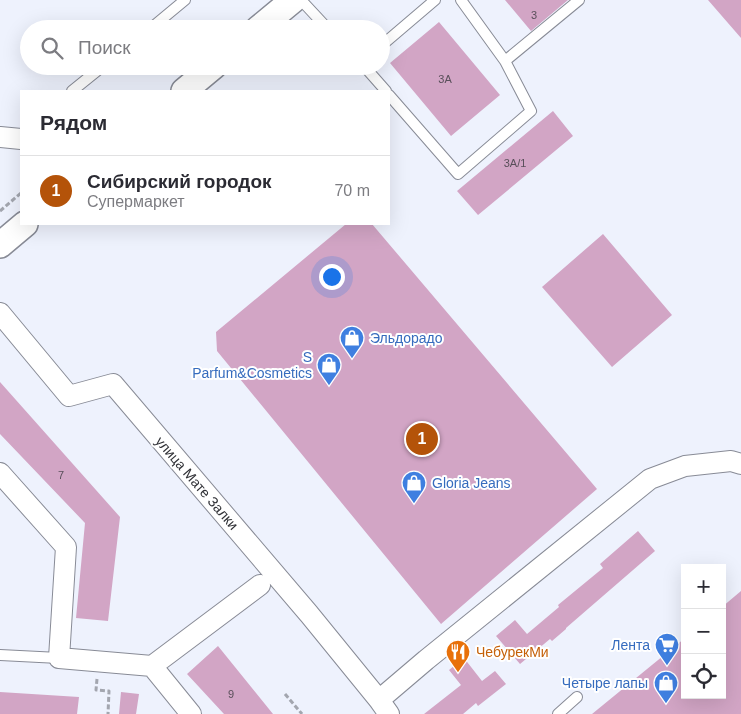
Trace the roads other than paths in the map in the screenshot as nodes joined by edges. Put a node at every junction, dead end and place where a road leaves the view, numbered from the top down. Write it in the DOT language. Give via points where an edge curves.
graph roads {
  1 [pos="185,0"];
  2 [pos="293,0"];
  3 [pos="436,0"];
  4 [pos="461,0"];
  5 [pos="579,0"];
  6 [pos="161,20"];
  7 [pos="269,20"];
  8 [pos="317,20"];
  9 [pos="390,38"];
  10 [pos="505,61"];
  11 [pos="92,75"];
  12 [pos="203,75"];
  13 [pos="372,75"];
  14 [pos="73,90"];
  15 [pos="185,90"];
  16 [pos="385,90"];
  17 [pos="390,96"];
  18 [pos="0,138"];
  19 [pos="20,139"];
  20 [pos="24,225"];
  21 [pos="0,245"];
  22 [pos="0,313"];
  23 [pos="741,464"];
  24 [pos="0,473"];
  25 [pos="267,578"];
  26 [pos="0,655"];
  27 [pos="59,658"];
  28 [pos="152,666"];
  29 [pos="577,697"];
  30 [pos="384,707"];
  31 [pos="191,714"];
  32 [pos="558,714"];
  1 -- 6 [label="lane"];
  2 -- 7 [label="street"];
  2 -- 8 [label="lane"];
  3 -- 9 [label="lane"];
  4 -- 10 [label="lane"];
  5 -- 10 [label="lane"];
  10 -- 17 [label="lane" via="531,111 458,174"];
  11 -- 14 [label="lane"];
  12 -- 15 [label="street"];
  13 -- 16 [label="lane"];
  18 -- 19 [label="street"];
  20 -- 21 [label="street"];
  22 -- 25 [label="street, улица Мате Залки" via="69,396 113,384"];
  23 -- 30 [label="street" via="731,461 685,466 650,479 426,660"];
  24 -- 27 [label="street" via="66,548"];
  25 -- 28 [label="street"];
  25 -- 30 [label="street, улица Мате Залки"];
  26 -- 27 [label="lane"];
  27 -- 28 [label="street"];
  28 -- 31 [label="street"];
  29 -- 32 [label="lane"];
}
